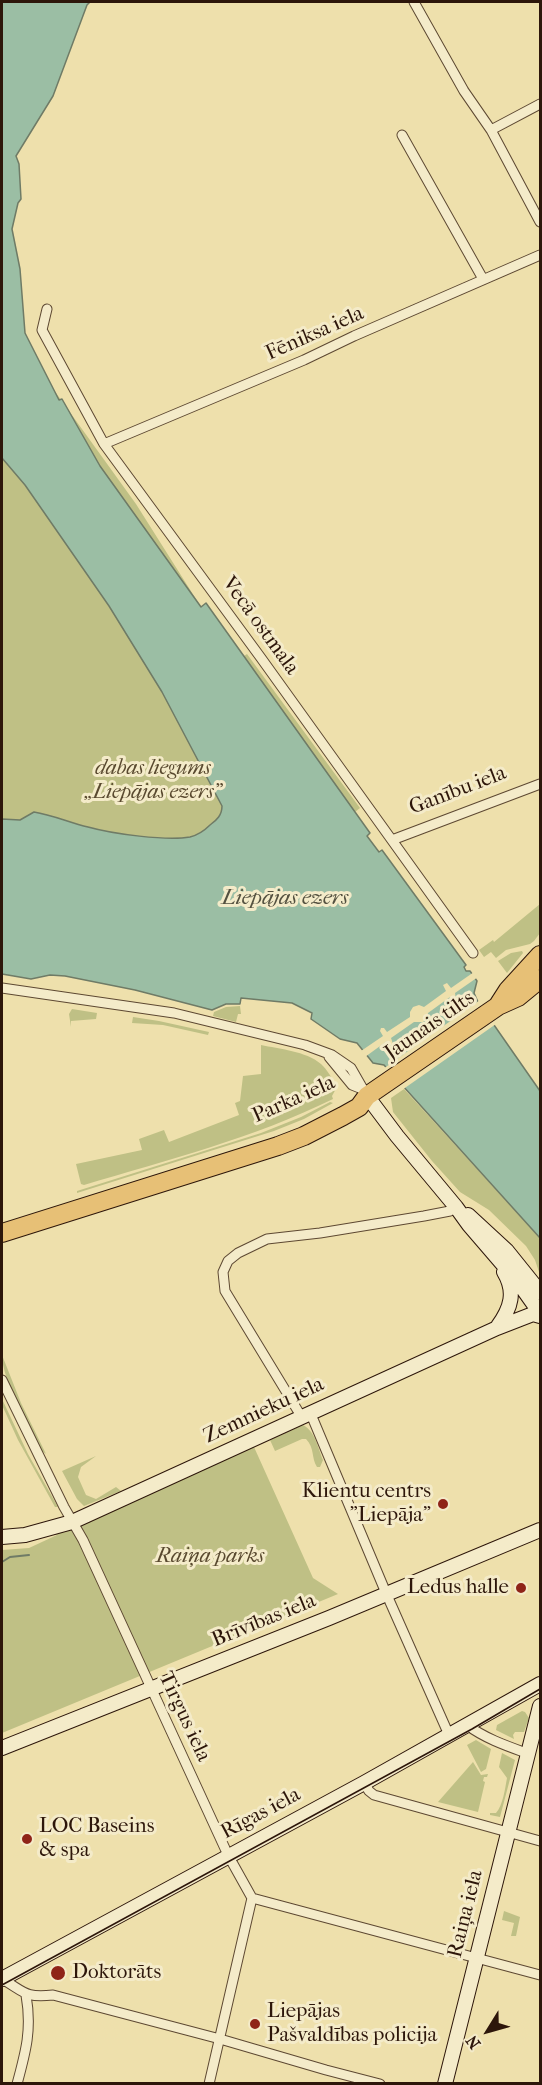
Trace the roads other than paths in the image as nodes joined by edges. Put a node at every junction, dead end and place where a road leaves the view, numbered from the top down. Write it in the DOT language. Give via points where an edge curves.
graph roads {
  1 [pos="414,2"];
  2 [pos="540,104"];
  3 [pos="490,130"];
  4 [pos="402,135"];
  5 [pos="540,222"];
  6 [pos="540,255"];
  7 [pos="483,279"];
  8 [pos="46,309"];
  9 [pos="104,444"];
  10 [pos="540,784"];
  11 [pos="392,840"];
  12 [pos="473,953"];
  13 [pos="540,955"];
  14 [pos="540,979"];
  15 [pos="2,988"];
  16 [pos="498,1006"];
  17 [pos="364,1093"];
  18 [pos="456,1207"];
  19 [pos="2,1220"];
  20 [pos="2,1233"];
  21 [pos="492,1253"];
  22 [pos="540,1292"];
  23 [pos="540,1314"];
  24 [pos="496,1328"];
  25 [pos="2,1384"];
  26 [pos="306,1414"];
  27 [pos="72,1522"];
  28 [pos="540,1530"];
  29 [pos="2,1537"];
  30 [pos="386,1593"];
  31 [pos="540,1684"];
  32 [pos="151,1689"];
  33 [pos="540,1706"];
  34 [pos="467,1725"];
  35 [pos="449,1735"];
  36 [pos="2,1748"];
  37 [pos="529,1754"];
  38 [pos="364,1783"];
  39 [pos="508,1832"];
  40 [pos="540,1841"];
  41 [pos="228,1855"];
  42 [pos="252,1898"];
  43 [pos="477,1958"];
  44 [pos="540,1975"];
  45 [pos="2,1979"];
  46 [pos="26,1995"];
  47 [pos="220,2039"];
  48 [pos="17,2084"];
  49 [pos="208,2084"];
  50 [pos="380,2084"];
  51 [pos="446,2084"];
  1 -- 3 [label="street"];
  2 -- 3 [label="street"];
  3 -- 5 [label="street"];
  4 -- 7 [label="street"];
  6 -- 7 [label="street, Fēniksa iela"];
  7 -- 9 [label="street, Fēniksa iela"];
  8 -- 9 [label="street, Vecā ostmala" via="42,330"];
  9 -- 11 [label="street, Vecā ostmala"];
  10 -- 11 [label="street, Ganību iela"];
  11 -- 12 [label="street, Vecā ostmala"];
  13 -- 16 [label="highway"];
  14 -- 16 [label="highway" via="518,997"];
  15 -- 17 [label="street" via="182,1014 296,1042 323,1051 351,1068"];
  16 -- 17 [label="highway, Jaunais tilts" via="388,1083"];
  17 -- 18 [label="main road"];
  17 -- 19 [label="highway, Parka iela" via="274,1136"];
  17 -- 20 [label="highway, Parka iela" via="359,1107 351,1112 279,1146"];
  18 -- 21 [label="main road"];
  18 -- 22 [label="main road" via="491,1235"];
  18 -- 26 [label="street" via="424,1216 267,1239 228,1261 223,1272 225,1291"];
  21 -- 23 [label="main road"];
  21 -- 24 [label="main road" via="512,1290 508,1313"];
  23 -- 24 [label="main road, Zemnieku iela"];
  24 -- 26 [label="main road, Zemnieku iela"];
  25 -- 27 [label="street, Tirgus iela"];
  26 -- 27 [label="main road, Zemnieku iela"];
  26 -- 30 [label="street"];
  27 -- 29 [label="main road, Zemnieku iela"];
  27 -- 32 [label="street, Tirgus iela"];
  28 -- 30 [label="main road, Brīvības iela"];
  30 -- 32 [label="main road, Brīvības iela"];
  30 -- 35 [label="street"];
  31 -- 34 [label="main road, Rīgas iela"];
  32 -- 36 [label="main road, Brīvības iela"];
  32 -- 41 [label="street, Tirgus iela"];
  33 -- 37 [label="main road, Raiņa iela"];
  34 -- 35 [label="main road, Rīgas iela"];
  34 -- 37 [label="street" via="498,1743"];
  35 -- 38 [label="main road, Rīgas iela"];
  37 -- 39 [label="main road, Raiņa iela"];
  38 -- 39 [label="street" via="374,1795"];
  38 -- 41 [label="main road, Rīgas iela"];
  39 -- 40 [label="street"];
  39 -- 43 [label="main road, Raiņa iela"];
  41 -- 42 [label="street, Tirgus iela"];
  41 -- 45 [label="main road, Rīgas iela"];
  42 -- 43 [label="street"];
  42 -- 47 [label="street"];
  43 -- 44 [label="street"];
  43 -- 51 [label="main road, Raiņa iela"];
  45 -- 46 [label="street"];
  46 -- 47 [label="street" via="53,1995"];
  46 -- 48 [label="street" via="28,2042"];
  47 -- 49 [label="street"];
  47 -- 50 [label="street"];
}
